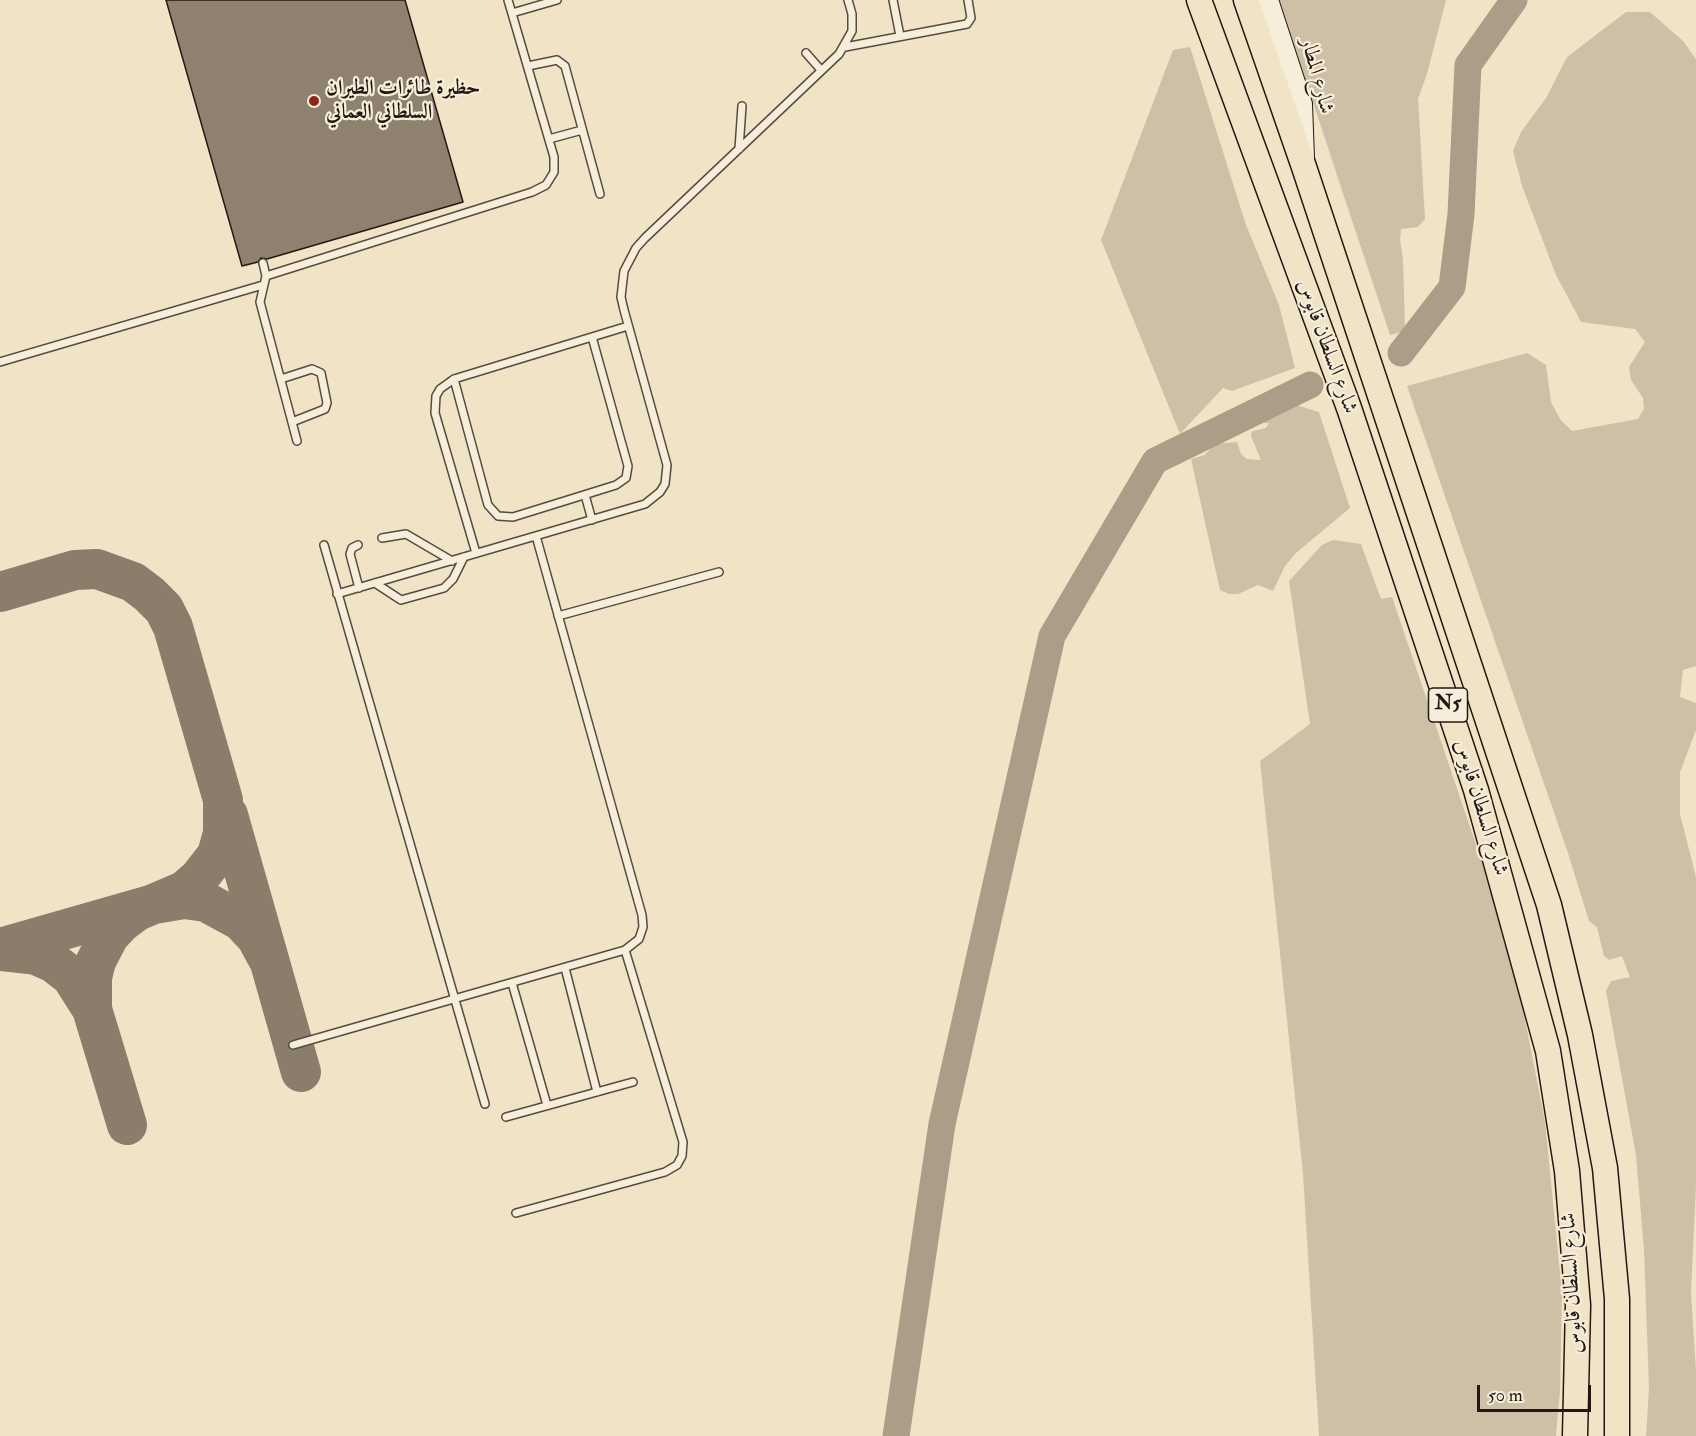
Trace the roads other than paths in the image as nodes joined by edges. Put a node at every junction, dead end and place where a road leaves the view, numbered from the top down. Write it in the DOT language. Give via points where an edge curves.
graph roads {
  1 [pos="508,0"];
  2 [pos="557,0"];
  3 [pos="848,0"];
  4 [pos="893,0"];
  5 [pos="968,0"];
  6 [pos="1199,0"];
  7 [pos="1246,0"];
  8 [pos="1268,0"];
  9 [pos="512,13"];
  10 [pos="900,36"];
  11 [pos="845,47"];
  12 [pos="806,53"];
  13 [pos="528,66"];
  14 [pos="821,70"];
  15 [pos="742,106"];
  16 [pos="582,130"];
  17 [pos="549,139"];
  18 [pos="739,149"];
  19 [pos="1304,166"];
  20 [pos="600,194"];
  21 [pos="263,263"];
  22 [pos="266,276"];
  23 [pos="263,285"];
  24 [pos="628,326"];
  25 [pos="592,337"];
  26 [pos="0,362"];
  27 [pos="280,379"];
  28 [pos="454,379"];
  29 [pos="292,422"];
  30 [pos="297,441"];
  31 [pos="585,495"];
  32 [pos="592,520"];
  33 [pos="536,536"];
  34 [pos="382,538"];
  35 [pos="324,545"];
  36 [pos="358,545"];
  37 [pos="476,553"];
  38 [pos="464,557"];
  39 [pos="452,561"];
  40 [pos="719,572"];
  41 [pos="375,583"];
  42 [pos="359,588"];
  43 [pos="337,594"];
  44 [pos="558,616"];
  45 [pos="626,950"];
  46 [pos="566,968"];
  47 [pos="512,983"];
  48 [pos="454,1000"];
  49 [pos="293,1045"];
  50 [pos="633,1082"];
  51 [pos="597,1092"];
  52 [pos="485,1104"];
  53 [pos="547,1106"];
  54 [pos="506,1117"];
  55 [pos="516,1213"];
  56 [pos="1575,1436"];
  57 [pos="1617,1436"];
  1 -- 9 [label="lane"];
  2 -- 9 [label="lane"];
  3 -- 11 [label="lane" via="852,22"];
  4 -- 10 [label="lane"];
  5 -- 10 [label="lane" via="969,23"];
  6 -- 56 [label="highway, شارع السلطان قابوس / N5" via="1353,419 1476,790 1548,1051 1567,1171 1578,1305"];
  7 -- 19 [label="highway, شارع السلطان قابوس / N5"];
  8 -- 19 [label="main road, شارع المطار" via="1302,104"];
  9 -- 13 [label="lane"];
  10 -- 11 [label="lane"];
  11 -- 14 [label="lane"];
  12 -- 14 [label="lane"];
  13 -- 16 [label="lane" via="552,60 563,63"];
  13 -- 17 [label="lane"];
  14 -- 18 [label="lane"];
  15 -- 18 [label="lane"];
  16 -- 17 [label="lane"];
  16 -- 20 [label="lane"];
  17 -- 22 [label="lane" via="554,172 539,189"];
  18 -- 24 [label="lane" via="645,238 629,259 621,284"];
  19 -- 57 [label="highway, شارع السلطان قابوس / N5" via="1549,905 1580,1035 1605,1168 1617,1299"];
  21 -- 22 [label="lane"];
  22 -- 23 [label="lane"];
  23 -- 26 [label="lane"];
  23 -- 27 [label="lane" via="260,302"];
  24 -- 25 [label="lane"];
  24 -- 32 [label="lane" via="667,475 660,492 645,504"];
  25 -- 28 [label="lane"];
  25 -- 31 [label="lane" via="628,472 622,482"];
  27 -- 29 [label="lane"];
  27 -- 29 [label="lane" via="312,369 321,373 325,409"];
  28 -- 31 [label="lane" via="492,512 513,517"];
  28 -- 37 [label="lane" via="436,396 435,413"];
  29 -- 30 [label="lane"];
  31 -- 32 [label="lane"];
  32 -- 33 [label="lane"];
  33 -- 37 [label="lane"];
  33 -- 44 [label="lane"];
  34 -- 39 [label="lane" via="406,534"];
  35 -- 43 [label="lane"];
  36 -- 42 [label="lane" via="350,554"];
  37 -- 38 [label="lane"];
  38 -- 39 [label="lane"];
  38 -- 41 [label="lane" via="444,588 400,600"];
  39 -- 41 [label="lane"];
  40 -- 44 [label="lane"];
  41 -- 42 [label="lane"];
  42 -- 43 [label="lane"];
  43 -- 48 [label="lane"];
  44 -- 45 [label="lane" via="643,921 639,939"];
  45 -- 46 [label="lane"];
  45 -- 55 [label="lane" via="683,1142 682,1156 674,1168 665,1172"];
  46 -- 47 [label="lane"];
  46 -- 51 [label="lane"];
  47 -- 48 [label="lane"];
  47 -- 53 [label="lane"];
  48 -- 49 [label="lane"];
  48 -- 52 [label="lane"];
  50 -- 51 [label="lane"];
  51 -- 53 [label="lane"];
  53 -- 54 [label="lane"];
}
